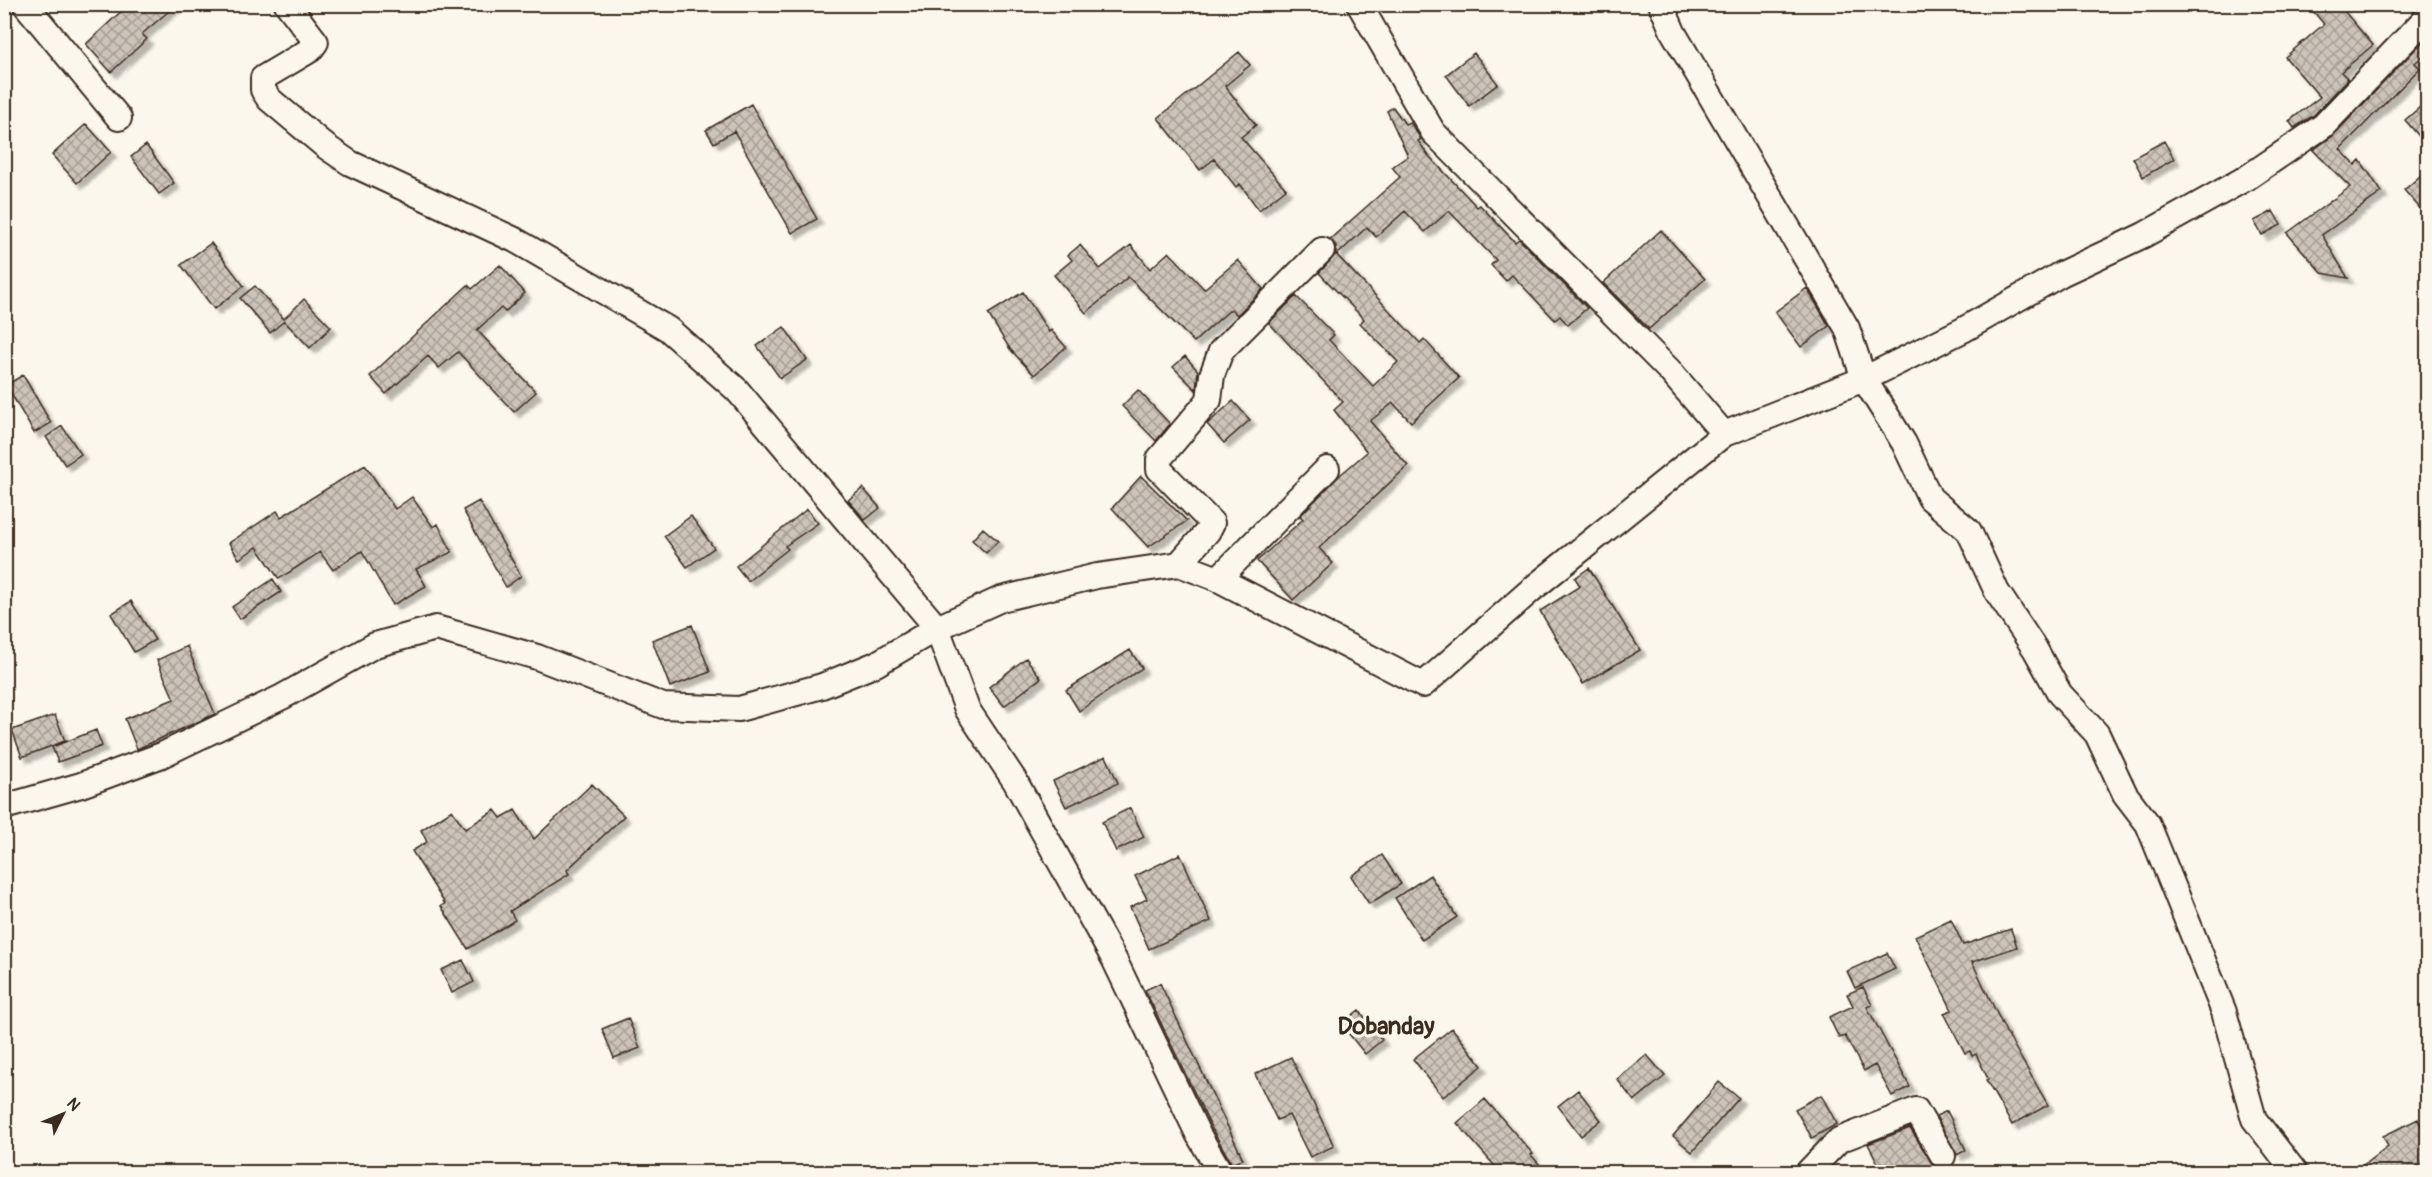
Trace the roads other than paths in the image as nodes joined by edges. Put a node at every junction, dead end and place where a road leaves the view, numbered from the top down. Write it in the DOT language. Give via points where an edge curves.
graph roads {
  1 [pos="25,4"];
  2 [pos="286,4"];
  3 [pos="1359,4"];
  4 [pos="1661,4"];
  5 [pos="2427,16"];
  6 [pos="119,118"];
  7 [pos="1322,250"];
  8 [pos="1864,379"];
  9 [pos="1724,434"];
  10 [pos="1327,469"];
  11 [pos="1179,564"];
  12 [pos="1218,579"];
  13 [pos="937,628"];
  14 [pos="4,807"];
  15 [pos="1943,1156"];
  16 [pos="1220,1173"];
  17 [pos="1808,1173"];
  18 [pos="2295,1173"];
  1 -- 6 [label="street"];
  2 -- 13 [label="street" via="316,42 310,50 263,78 263,90 269,99 350,163 515,240 668,329 736,390"];
  3 -- 9 [label="street" via="1433,132 1670,371"];
  4 -- 8 [label="street" via="1672,32 1847,328"];
  5 -- 8 [label="street" via="2323,126 2248,177"];
  7 -- 11 [label="street" via="1221,351 1212,375 1209,400 1159,459 1159,469 1212,523"];
  8 -- 9 [label="street"];
  8 -- 18 [label="street" via="1904,443 1930,498 1969,531 1997,592 2060,694 2097,734 2125,795 2148,824 2224,1012 2254,1119"];
  9 -- 12 [label="street" via="1531,591 1423,685"];
  10 -- 12 [label="street"];
  11 -- 12 [label="street"];
  11 -- 13 [label="street" via="1097,576 1001,599"];
  13 -- 14 [label="street" via="876,664 832,682 739,709 663,706 537,657 436,628 375,645 282,697 162,755 81,785"];
  13 -- 16 [label="street" via="967,709 1016,781 1114,959"];
  15 -- 17 [label="street" via="1916,1110 1839,1140"];
}
